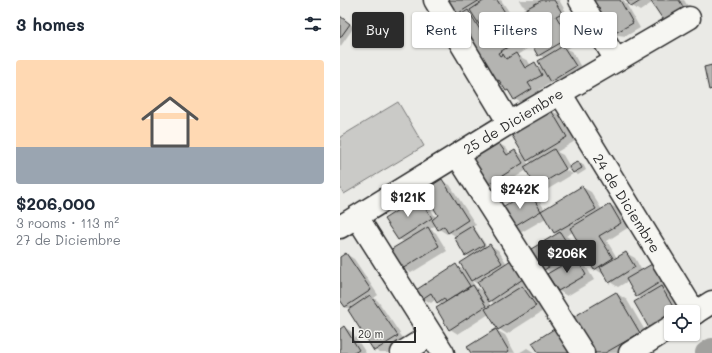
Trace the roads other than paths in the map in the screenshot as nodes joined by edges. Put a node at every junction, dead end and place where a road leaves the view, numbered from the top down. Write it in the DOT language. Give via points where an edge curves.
graph roads {
  1 [pos="434,0"];
  2 [pos="580,0"];
  3 [pos="689,18"];
  4 [pos="616,60"];
  5 [pos="560,93"];
  6 [pos="509,123"];
  7 [pos="457,155"];
  8 [pos="348,222"];
  9 [pos="697,305"];
  10 [pos="664,332"];
  11 [pos="431,335"];
  12 [pos="402,353"];
  13 [pos="443,353"];
  14 [pos="583,353"];
  15 [pos="630,353"];
  1 -- 6 [label="street"];
  2 -- 4 [label="street"];
  3 -- 4 [label="street, 25 de Diciembre"];
  4 -- 5 [label="street, 25 de Diciembre"];
  5 -- 6 [label="street, 25 de Diciembre"];
  5 -- 9 [label="street, 24 de Diciembre"];
  6 -- 7 [label="street, 25 de Diciembre"];
  7 -- 8 [label="street, 25 de Diciembre"];
  7 -- 14 [label="street"];
  8 -- 11 [label="street"];
  10 -- 15 [label="street"];
  11 -- 12 [label="street"];
  11 -- 13 [label="street"];
}
